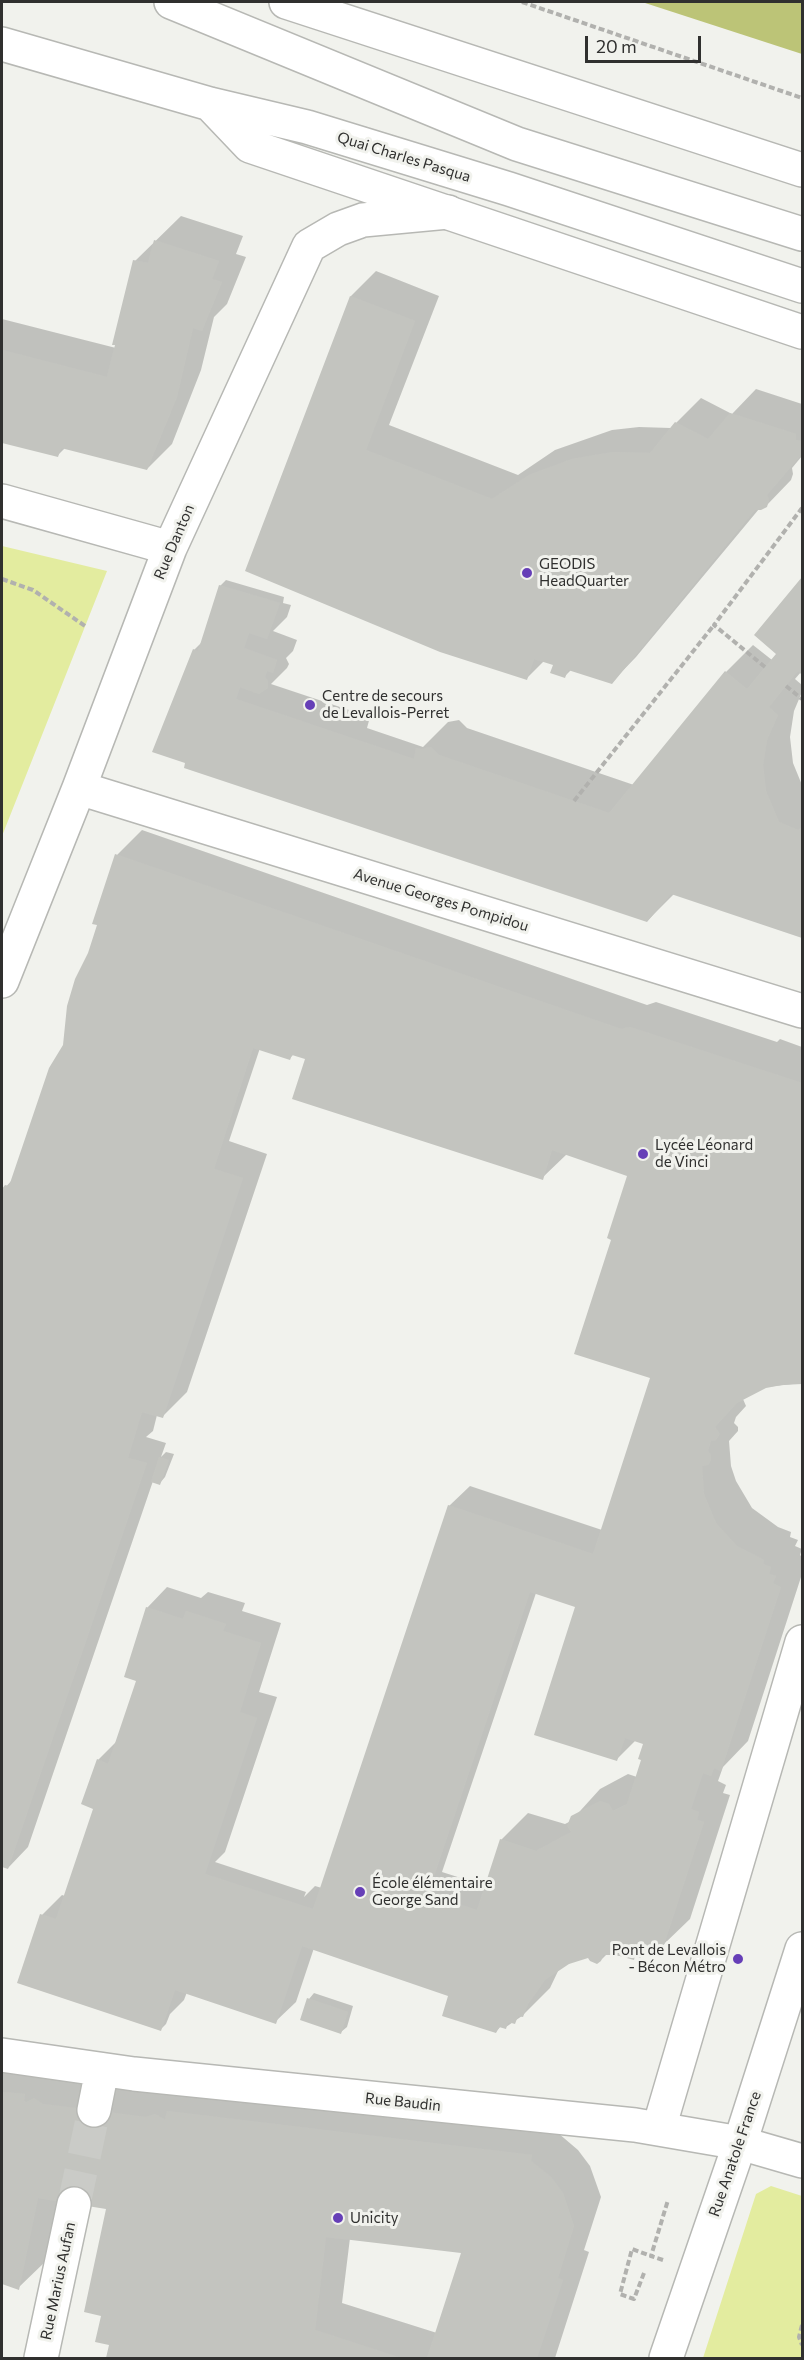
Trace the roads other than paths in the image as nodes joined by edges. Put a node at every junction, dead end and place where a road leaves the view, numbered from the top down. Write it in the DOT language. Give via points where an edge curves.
graph roads {
  1 [pos="171,2"];
  2 [pos="286,2"];
  3 [pos="2,44"];
  4 [pos="210,104"];
  5 [pos="802,170"];
  6 [pos="448,212"];
  7 [pos="802,234"];
  8 [pos="802,286"];
  9 [pos="802,332"];
  10 [pos="2,501"];
  11 [pos="170,548"];
  12 [pos="79,788"];
  13 [pos="2,981"];
  14 [pos="802,1011"];
  15 [pos="802,1642"];
  16 [pos="802,1948"];
  17 [pos="2,2055"];
  18 [pos="102,2070"];
  19 [pos="94,2110"];
  20 [pos="659,2128"];
  21 [pos="740,2143"];
  22 [pos="802,2160"];
  23 [pos="74,2204"];
  24 [pos="41,2358"];
  25 [pos="666,2358"];
  1 -- 7 [label="main road" via="517,144"];
  2 -- 5 [label="main road"];
  3 -- 4 [label="main road, Quai Charles Pasqua"];
  4 -- 6 [label="main road" via="250,146"];
  4 -- 8 [label="main road, Quai Charles Pasqua" via="341,137"];
  6 -- 9 [label="main road"];
  6 -- 11 [label="main road, Rue Danton" via="363,220 309,246"];
  10 -- 11 [label="main road"];
  11 -- 12 [label="main road, Rue Danton"];
  12 -- 13 [label="main road, Rue Danton"];
  12 -- 14 [label="main road, Avenue Georges Pompidou"];
  15 -- 20 [label="main road"];
  16 -- 21 [label="main road, Rue Anatole France"];
  17 -- 18 [label="main road, Rue Baudin"];
  18 -- 19 [label="main road"];
  18 -- 20 [label="main road, Rue Baudin"];
  20 -- 21 [label="main road, Rue Baudin"];
  21 -- 22 [label="main road, Rue Baudin"];
  21 -- 25 [label="main road, Rue Anatole France"];
  23 -- 24 [label="main road, Rue Marius Aufan"];
}
